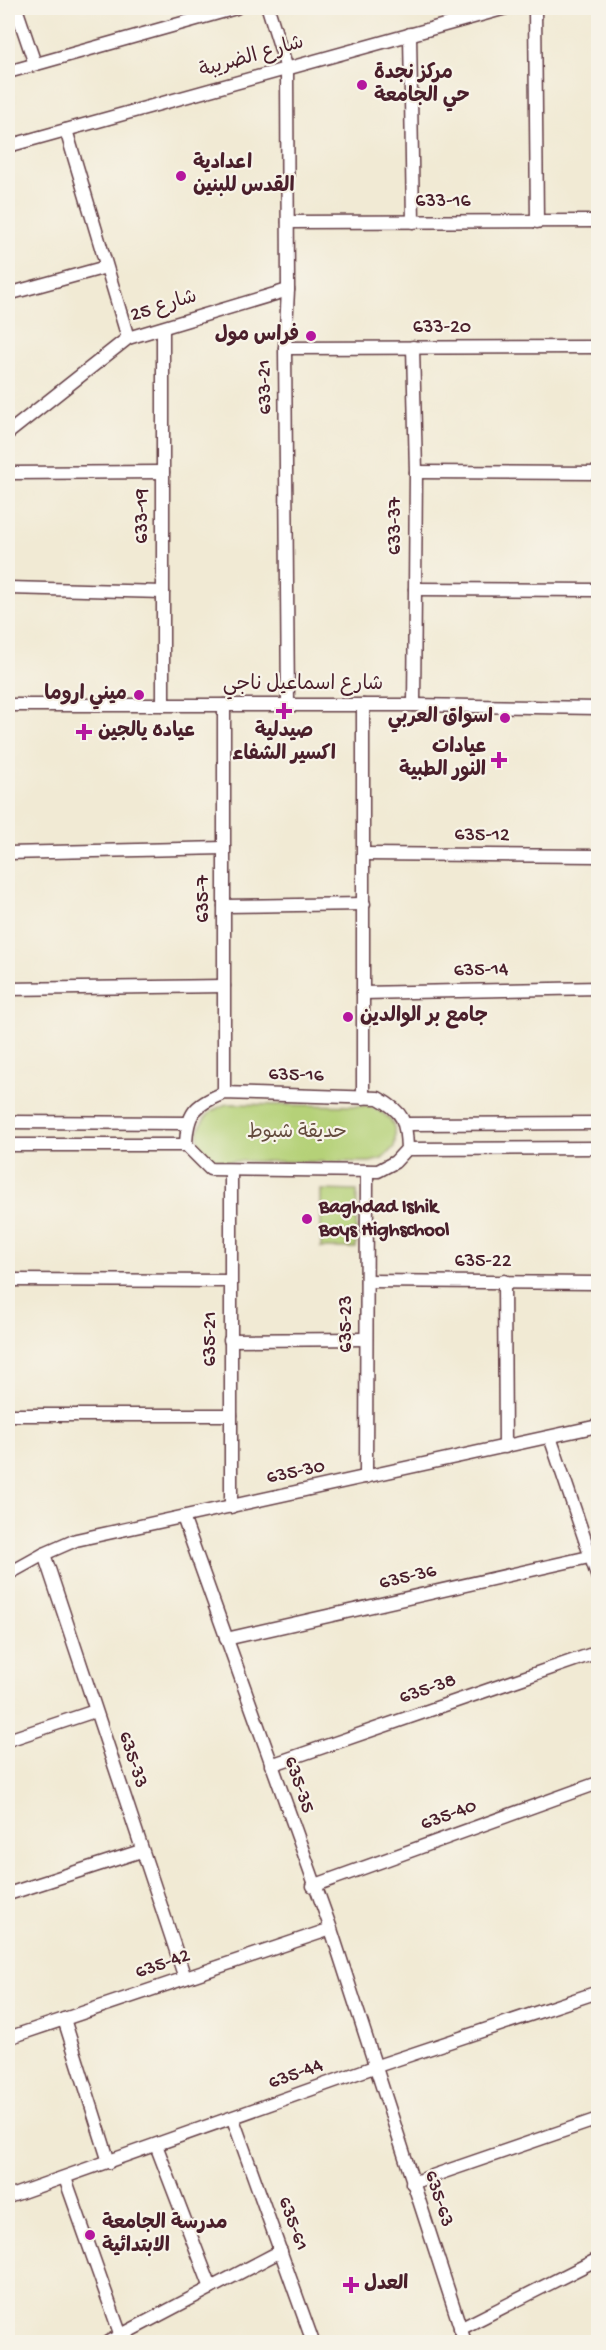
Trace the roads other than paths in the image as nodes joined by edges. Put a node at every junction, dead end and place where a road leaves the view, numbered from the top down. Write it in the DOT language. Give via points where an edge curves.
graph roads {
  1 [pos="16,8"];
  2 [pos="236,8"];
  3 [pos="268,8"];
  4 [pos="506,8"];
  5 [pos="535,8"];
  6 [pos="410,34"];
  7 [pos="35,64"];
  8 [pos="287,69"];
  9 [pos="8,72"];
  10 [pos="66,130"];
  11 [pos="8,146"];
  12 [pos="598,221"];
  13 [pos="288,222"];
  14 [pos="413,222"];
  15 [pos="537,222"];
  16 [pos="106,267"];
  17 [pos="288,290"];
  18 [pos="8,294"];
  19 [pos="163,328"];
  20 [pos="128,338"];
  21 [pos="413,347"];
  22 [pos="598,347"];
  23 [pos="285,348"];
  24 [pos="8,433"];
  25 [pos="163,472"];
  26 [pos="416,472"];
  27 [pos="8,473"];
  28 [pos="598,473"];
  29 [pos="8,588"];
  30 [pos="415,589"];
  31 [pos="598,590"];
  32 [pos="163,592"];
  33 [pos="8,705"];
  34 [pos="163,705"];
  35 [pos="224,705"];
  36 [pos="288,705"];
  37 [pos="363,705"];
  38 [pos="414,705"];
  39 [pos="598,708"];
  40 [pos="224,848"];
  41 [pos="8,853"];
  42 [pos="364,854"];
  43 [pos="598,856"];
  44 [pos="364,904"];
  45 [pos="224,906"];
  46 [pos="224,986"];
  47 [pos="8,988"];
  48 [pos="598,988"];
  49 [pos="363,993"];
  50 [pos="224,1094"];
  51 [pos="363,1098"];
  52 [pos="8,1122"];
  53 [pos="187,1123"];
  54 [pos="598,1123"];
  55 [pos="406,1124"];
  56 [pos="8,1145"];
  57 [pos="186,1145"];
  58 [pos="598,1148"];
  59 [pos="406,1149"];
  60 [pos="231,1171"];
  61 [pos="367,1171"];
  62 [pos="8,1280"];
  63 [pos="230,1281"];
  64 [pos="367,1281"];
  65 [pos="504,1281"];
  66 [pos="598,1283"];
  67 [pos="366,1339"];
  68 [pos="231,1340"];
  69 [pos="8,1415"];
  70 [pos="231,1415"];
  71 [pos="598,1426"];
  72 [pos="550,1437"];
  73 [pos="505,1446"];
  74 [pos="366,1478"];
  75 [pos="231,1507"];
  76 [pos="183,1517"];
  77 [pos="44,1554"];
  78 [pos="595,1556"];
  79 [pos="8,1574"];
  80 [pos="598,1578"];
  81 [pos="226,1638"];
  82 [pos="598,1652"];
  83 [pos="95,1711"];
  84 [pos="8,1740"];
  85 [pos="270,1765"];
  86 [pos="598,1783"];
  87 [pos="141,1851"];
  88 [pos="313,1886"];
  89 [pos="8,1894"];
  90 [pos="331,1929"];
  91 [pos="185,1978"];
  92 [pos="598,1992"];
  93 [pos="64,2019"];
  94 [pos="8,2038"];
  95 [pos="374,2067"];
  96 [pos="233,2119"];
  97 [pos="598,2119"];
  98 [pos="156,2145"];
  99 [pos="109,2162"];
  100 [pos="65,2178"];
  101 [pos="412,2183"];
  102 [pos="8,2198"];
  103 [pos="281,2251"];
  104 [pos="598,2259"];
  105 [pos="211,2288"];
  106 [pos="460,2329"];
  107 [pos="121,2336"];
  108 [pos="108,2343"];
  109 [pos="313,2343"];
  110 [pos="465,2343"];
  1 -- 7 [label="street"];
  2 -- 7 [label="street"];
  3 -- 8 [label="street, 633-21"];
  4 -- 6 [label="street, شارع الضريبة"];
  5 -- 15 [label="street"];
  6 -- 8 [label="street, شارع الضريبة"];
  6 -- 14 [label="street"];
  7 -- 9 [label="street"];
  8 -- 10 [label="street, شارع الضريبة"];
  8 -- 13 [label="street, 633-21"];
  10 -- 11 [label="street, شارع الضريبة"];
  10 -- 16 [label="street"];
  12 -- 15 [label="street, 633-16"];
  13 -- 14 [label="street, 633-16"];
  13 -- 17 [label="street, 633-21"];
  14 -- 15 [label="street, 633-16"];
  16 -- 18 [label="street"];
  16 -- 20 [label="street"];
  17 -- 19 [label="street, شارع 25"];
  17 -- 23 [label="street, 633-21"];
  19 -- 20 [label="street, شارع 25"];
  19 -- 25 [label="street, 633-19"];
  20 -- 24 [label="street, شارع 25"];
  21 -- 22 [label="street, 633-20"];
  21 -- 23 [label="street, 633-20"];
  21 -- 26 [label="street, 633-37"];
  23 -- 36 [label="street, 633-21"];
  25 -- 27 [label="street"];
  25 -- 32 [label="street, 633-19"];
  26 -- 28 [label="street"];
  26 -- 30 [label="street, 633-37"];
  29 -- 32 [label="street"];
  30 -- 31 [label="street"];
  30 -- 38 [label="street, 633-37"];
  32 -- 34 [label="street, 633-19"];
  33 -- 34 [label="street, شارع اسماعيل ناجي"];
  34 -- 35 [label="street, شارع اسماعيل ناجي"];
  35 -- 36 [label="street, شارع اسماعيل ناجي"];
  35 -- 40 [label="street, 635-7"];
  36 -- 37 [label="street, شارع اسماعيل ناجي"];
  37 -- 38 [label="street, شارع اسماعيل ناجي"];
  37 -- 42 [label="street"];
  38 -- 39 [label="street, شارع اسماعيل ناجي"];
  40 -- 41 [label="street"];
  40 -- 45 [label="street, 635-7"];
  42 -- 43 [label="street, 635-12"];
  42 -- 44 [label="street"];
  44 -- 45 [label="street"];
  44 -- 49 [label="street"];
  45 -- 46 [label="street, 635-7"];
  46 -- 47 [label="street"];
  46 -- 50 [label="street, 635-7"];
  48 -- 49 [label="street, 635-14"];
  49 -- 51 [label="street"];
  50 -- 51 [label="street, 635-16"];
  50 -- 53 [label="street, 635-16" via="206,1101"];
  51 -- 55 [label="street, 635-16" via="386,1102"];
  52 -- 53 [label="street"];
  53 -- 57 [label="street"];
  54 -- 55 [label="street"];
  55 -- 59 [label="street"];
  56 -- 57 [label="street"];
  57 -- 60 [label="street" via="210,1169"];
  58 -- 59 [label="street"];
  59 -- 61 [label="street" via="395,1162 378,1171"];
  60 -- 61 [label="street"];
  60 -- 63 [label="street, 635-21"];
  61 -- 64 [label="street, 635-23"];
  62 -- 63 [label="street"];
  63 -- 68 [label="street, 635-21"];
  64 -- 65 [label="street, 635-22"];
  64 -- 67 [label="street, 635-23"];
  65 -- 66 [label="street, 635-22"];
  65 -- 73 [label="street"];
  67 -- 68 [label="street"];
  67 -- 74 [label="street, 635-23"];
  68 -- 70 [label="street, 635-21"];
  69 -- 70 [label="street"];
  70 -- 75 [label="street, 635-21"];
  71 -- 72 [label="street, 635-30"];
  72 -- 73 [label="street, 635-30"];
  72 -- 78 [label="street"];
  73 -- 74 [label="street, 635-30"];
  74 -- 75 [label="street, 635-30"];
  75 -- 76 [label="street, 635-30"];
  76 -- 77 [label="street, 635-30" via="76,1540"];
  76 -- 81 [label="street, 635-35"];
  77 -- 79 [label="street, 635-30"];
  77 -- 83 [label="street, 635-33"];
  78 -- 80 [label="street"];
  78 -- 81 [label="street, 635-36"];
  81 -- 85 [label="street, 635-35"];
  82 -- 85 [label="street, 635-38"];
  83 -- 84 [label="street"];
  83 -- 87 [label="street, 635-33"];
  85 -- 88 [label="street, 635-35"];
  86 -- 88 [label="street, 635-40"];
  87 -- 89 [label="street"];
  87 -- 91 [label="street, 635-33"];
  88 -- 90 [label="street, 635-35"];
  90 -- 91 [label="street, 635-42"];
  90 -- 95 [label="street, 635-35"];
  91 -- 93 [label="street, 635-42"];
  92 -- 95 [label="street, 635-44"];
  93 -- 94 [label="street, 635-42"];
  93 -- 99 [label="street"];
  95 -- 96 [label="street, 635-44"];
  95 -- 101 [label="street, 635-63"];
  96 -- 98 [label="street, 635-44"];
  96 -- 103 [label="street, 635-61"];
  97 -- 101 [label="street"];
  98 -- 99 [label="street, 635-44"];
  98 -- 105 [label="street"];
  99 -- 100 [label="street, 635-44"];
  100 -- 102 [label="street, 635-44"];
  100 -- 107 [label="street"];
  101 -- 106 [label="street, 635-63"];
  103 -- 105 [label="street"];
  103 -- 109 [label="street, 635-61"];
  104 -- 106 [label="street"];
  105 -- 107 [label="street"];
  106 -- 110 [label="street, 635-63"];
  107 -- 108 [label="street"];
}
